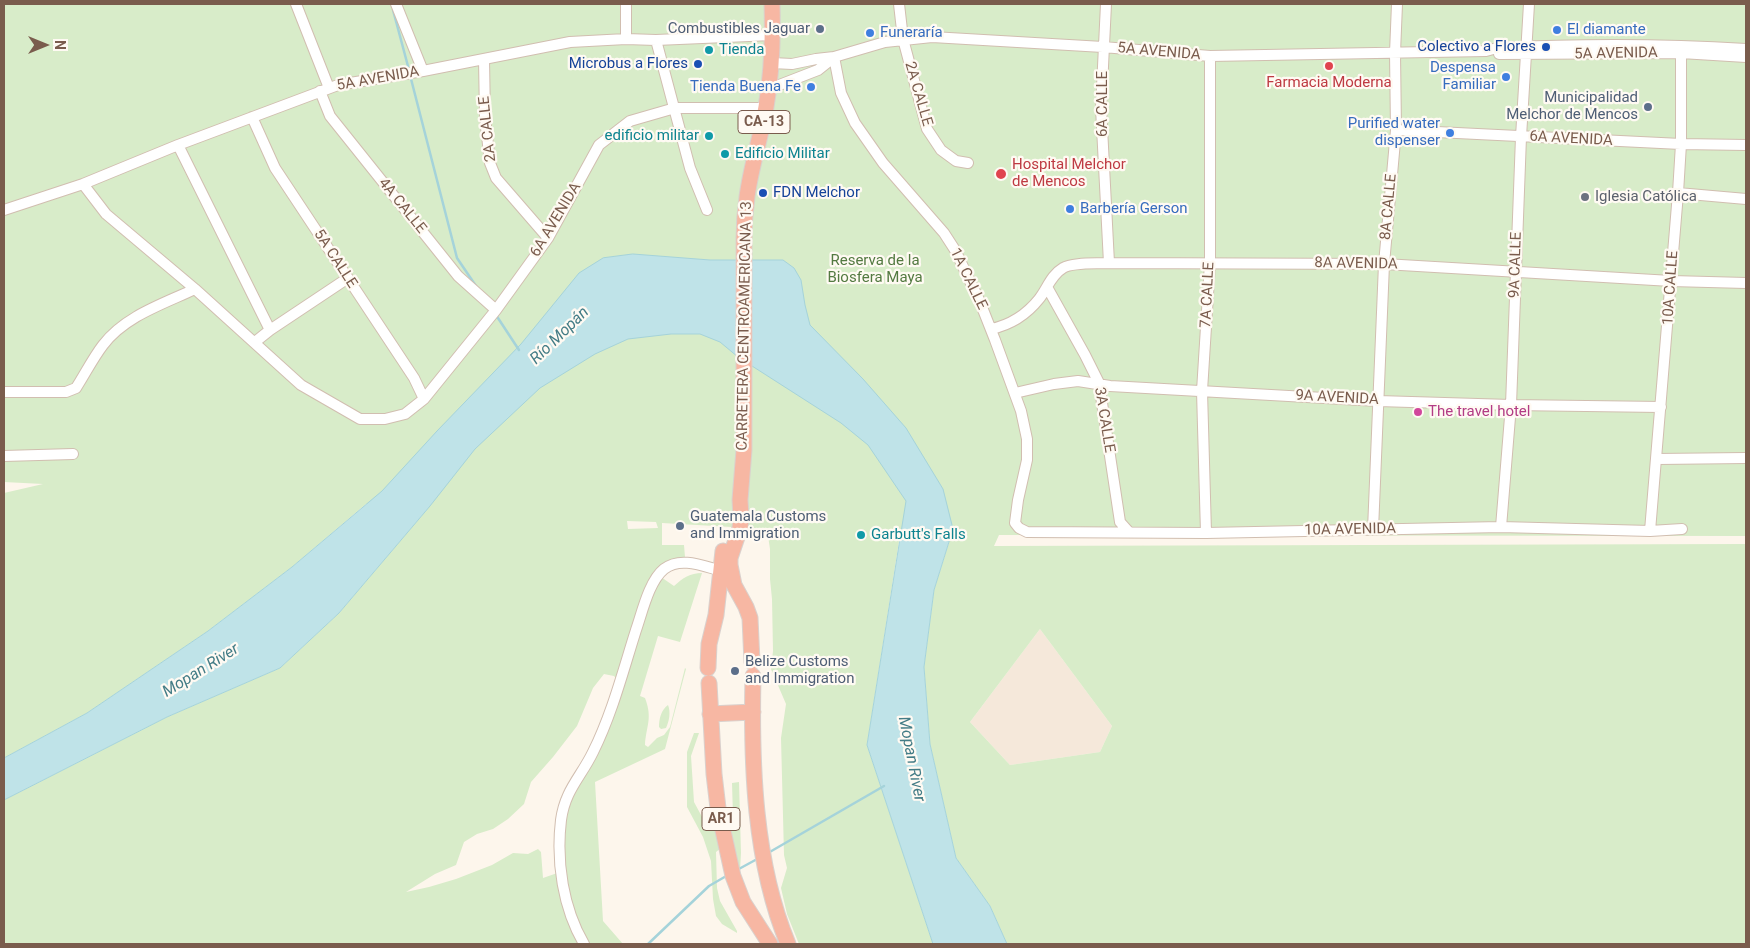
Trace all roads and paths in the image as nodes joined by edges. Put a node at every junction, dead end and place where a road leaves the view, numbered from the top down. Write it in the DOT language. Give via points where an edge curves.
graph roads {
  1 [pos="296,4"];
  2 [pos="396,4"];
  3 [pos="626,4"];
  4 [pos="772,4"];
  5 [pos="898,4"];
  6 [pos="1106,4"];
  7 [pos="1397,4"];
  8 [pos="1529,4"];
  9 [pos="772,35"];
  10 [pos="626,39"];
  11 [pos="903,39"];
  12 [pos="656,40"];
  13 [pos="1103,47"];
  14 [pos="1681,49"];
  15 [pos="1746,49"];
  16 [pos="1526,51"];
  17 [pos="1732,52"];
  18 [pos="1395,53"];
  19 [pos="1210,56"];
  20 [pos="834,57"];
  21 [pos="1746,57"];
  22 [pos="484,59"];
  23 [pos="772,63"];
  24 [pos="423,71"];
  25 [pos="769,89"];
  26 [pos="325,90"];
  27 [pos="675,108"];
  28 [pos="766,108"];
  29 [pos="252,117"];
  30 [pos="1396,130"];
  31 [pos="1521,137"];
  32 [pos="1681,144"];
  33 [pos="178,145"];
  34 [pos="1746,145"];
  35 [pos="968,163"];
  36 [pos="82,184"];
  37 [pos="1678,193"];
  38 [pos="1746,199"];
  39 [pos="4,210"];
  40 [pos="708,210"];
  41 [pos="548,238"];
  42 [pos="1109,263"];
  43 [pos="1210,263"];
  44 [pos="1384,264"];
  45 [pos="1516,273"];
  46 [pos="348,278"];
  47 [pos="1671,281"];
  48 [pos="1746,283"];
  49 [pos="1047,287"];
  50 [pos="196,289"];
  51 [pos="496,310"];
  52 [pos="270,330"];
  53 [pos="991,330"];
  54 [pos="256,342"];
  55 [pos="1099,383"];
  56 [pos="1202,391"];
  57 [pos="4,392"];
  58 [pos="1015,394"];
  59 [pos="424,399"];
  60 [pos="1378,400"];
  61 [pos="1511,405"];
  62 [pos="1661,407"];
  63 [pos="73,454"];
  64 [pos="4,456"];
  65 [pos="1746,458"];
  66 [pos="1657,459"];
  67 [pos="1501,527"];
  68 [pos="735,528"];
  69 [pos="1019,528"];
  70 [pos="1682,529"];
  71 [pos="1373,530"];
  72 [pos="1650,531"];
  73 [pos="1129,532"];
  74 [pos="1206,533"];
  75 [pos="725,571"];
  76 [pos="753,712"];
  77 [pos="710,714"];
  78 [pos="584,944"];
  79 [pos="770,944"];
  80 [pos="788,944"];
  1 -- 26 [label="street, 4A CALLE"];
  2 -- 24 [label="street"];
  3 -- 10 [label="street"];
  4 -- 9 [label="highway, CARRETERA CENTROAMERICANA 13 / CA-13"];
  5 -- 11 [label="street, 2A CALLE"];
  6 -- 13 [label="street, 6A CALLE"];
  7 -- 18 [label="street, 8A CALLE"];
  8 -- 16 [label="street, 9A CALLE"];
  9 -- 12 [label="street, 5A AVENIDA"];
  9 -- 23 [label="highway, CARRETERA CENTROAMERICANA 13 / CA-13"];
  10 -- 12 [label="street, 5A AVENIDA"];
  10 -- 22 [label="street, 5A AVENIDA" via="570,42"];
  11 -- 13 [label="street, 5A AVENIDA" via="959,38"];
  11 -- 20 [label="street, 5A AVENIDA"];
  11 -- 35 [label="street, 2A CALLE" via="927,130 941,150 956,161"];
  12 -- 27 [label="street"];
  13 -- 19 [label="street, 5A AVENIDA"];
  13 -- 42 [label="street, 6A CALLE" via="1101,108"];
  14 -- 16 [label="street, 5A AVENIDA"];
  14 -- 17 [label="street, 5A AVENIDA"];
  14 -- 32 [label="street, 10A CALLE"];
  15 -- 17 [label="street, 5A AVENIDA"];
  16 -- 18 [label="street, 5A AVENIDA" via="1498,54 1486,51"];
  16 -- 31 [label="street, 9A CALLE"];
  17 -- 21 [label="street, 5A AVENIDA"];
  18 -- 19 [label="street, 5A AVENIDA"];
  18 -- 30 [label="street, 8A CALLE"];
  19 -- 43 [label="street, 7A CALLE"];
  20 -- 23 [label="street, 5A AVENIDA" via="792,64"];
  20 -- 25 [label="street, 5A AVENIDA" via="818,70"];
  20 -- 53 [label="street, 1A CALLE" via="842,93 854,123 883,163 944,233 959,258"];
  22 -- 24 [label="street, 5A AVENIDA"];
  22 -- 41 [label="street, 2A CALLE" via="490,164 496,178"];
  23 -- 25 [label="highway, CARRETERA CENTROAMERICANA 13 / CA-13"];
  24 -- 26 [label="street, 5A AVENIDA"];
  25 -- 28 [label="highway, CARRETERA CENTROAMERICANA 13 / CA-13"];
  26 -- 29 [label="street, 5A AVENIDA"];
  26 -- 51 [label="street, 4A CALLE" via="330,116 458,276"];
  27 -- 28 [label="street, 6A AVENIDA"];
  27 -- 40 [label="street" via="690,168"];
  27 -- 41 [label="street, 6A AVENIDA" via="630,120 598,145"];
  28 -- 68 [label="highway, CARRETERA CENTROAMERICANA 13 / CA-13" via="747,196 744,450 741,517"];
  29 -- 33 [label="street, 5A AVENIDA"];
  29 -- 46 [label="street, 5A CALLE" via="275,168"];
  30 -- 31 [label="street, 6A AVENIDA"];
  30 -- 44 [label="street, 8A CALLE"];
  31 -- 32 [label="street, 6A AVENIDA"];
  31 -- 45 [label="street, 9A CALLE"];
  32 -- 34 [label="street, 6A AVENIDA"];
  32 -- 37 [label="street, 10A CALLE"];
  33 -- 36 [label="street, 5A AVENIDA"];
  33 -- 52 [label="street"];
  36 -- 39 [label="street, 5A AVENIDA"];
  36 -- 50 [label="street" via="106,214"];
  37 -- 38 [label="street"];
  37 -- 47 [label="street, 10A CALLE"];
  41 -- 51 [label="street, 6A AVENIDA"];
  42 -- 43 [label="street, 8A AVENIDA"];
  42 -- 49 [label="street, 8A AVENIDA" via="1064,267"];
  43 -- 44 [label="street, 8A AVENIDA"];
  43 -- 56 [label="street, 7A CALLE"];
  44 -- 45 [label="street, 8A AVENIDA"];
  44 -- 60 [label="street, 8A CALLE"];
  45 -- 47 [label="street, 8A AVENIDA"];
  45 -- 61 [label="street, 9A CALLE"];
  46 -- 52 [label="street"];
  46 -- 59 [label="street, 5A CALLE" via="414,378"];
  47 -- 48 [label="street, 8A AVENIDA"];
  47 -- 62 [label="street, 10A CALLE"];
  49 -- 53 [label="street, 8A AVENIDA" via="1018,319"];
  49 -- 55 [label="street, 3A CALLE"];
  50 -- 54 [label="street"];
  50 -- 57 [label="street" via="144,312 118,329 103,345 76,388 59,392"];
  51 -- 59 [label="street, 6A AVENIDA"];
  52 -- 54 [label="street"];
  53 -- 58 [label="street, 1A CALLE"];
  54 -- 59 [label="street, 6A AVENIDA" via="301,385 360,419 386,419 404,414"];
  55 -- 56 [label="street, 9A AVENIDA"];
  55 -- 58 [label="street, 9A AVENIDA" via="1078,380"];
  55 -- 73 [label="street, 3A CALLE" via="1120,522"];
  56 -- 60 [label="street, 9A AVENIDA"];
  56 -- 74 [label="street, 7A CALLE"];
  58 -- 69 [label="street, 1A CALLE" via="1028,450 1015,523"];
  60 -- 61 [label="street, 9A AVENIDA"];
  60 -- 71 [label="street, 8A CALLE"];
  61 -- 62 [label="street, 9A AVENIDA"];
  61 -- 67 [label="street, 9A CALLE"];
  62 -- 66 [label="street, 10A CALLE"];
  63 -- 64 [label="street"];
  65 -- 66 [label="street"];
  66 -- 72 [label="street, 10A CALLE"];
  67 -- 71 [label="street, 10A AVENIDA"];
  67 -- 72 [label="street, 10A AVENIDA"];
  68 -- 75 [label="highway, AR1"];
  69 -- 73 [label="street, 10A AVENIDA" via="1027,532"];
  70 -- 72 [label="street, 10A AVENIDA"];
  71 -- 74 [label="street, 10A AVENIDA"];
  73 -- 74 [label="street, 10A AVENIDA"];
  75 -- 76 [label="highway, AR1" via="750,618"];
  75 -- 77 [label="highway, AR1" via="708,654"];
  75 -- 78 [label="street" via="678,563 665,568 657,576 602,731 566,800 559,847 561,874 568,906"];
  76 -- 77 [label="highway"];
  76 -- 80 [label="highway, AR1" via="757,814 763,861"];
  77 -- 79 [label="highway, AR1" via="718,808 733,876 743,902"];
}
